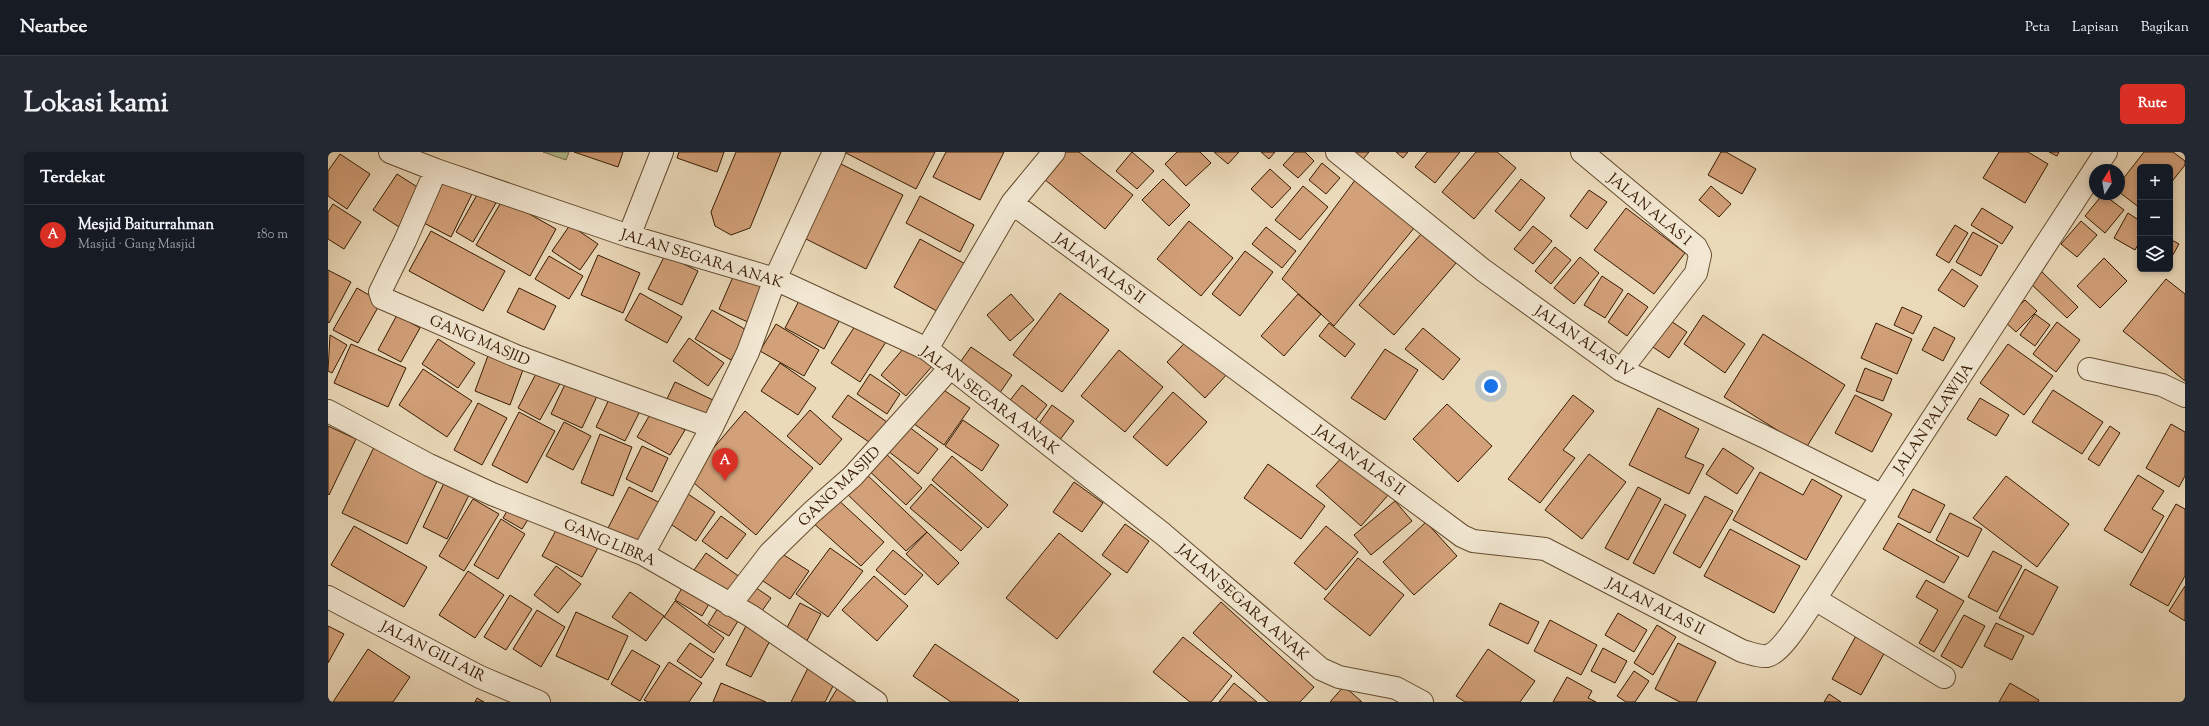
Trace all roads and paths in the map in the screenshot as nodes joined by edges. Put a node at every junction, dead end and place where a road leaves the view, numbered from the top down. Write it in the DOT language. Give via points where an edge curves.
graph roads {
  1 [pos="390,152"];
  2 [pos="662,152"];
  3 [pos="834,152"];
  4 [pos="1054,152"];
  5 [pos="1337,152"];
  6 [pos="1582,152"];
  7 [pos="2106,152"];
  8 [pos="436,170"];
  9 [pos="1012,203"];
  10 [pos="629,236"];
  11 [pos="775,279"];
  12 [pos="927,349"];
  13 [pos="950,368"];
  14 [pos="2089,369"];
  15 [pos="1621,370"];
  16 [pos="2185,396"];
  17 [pos="328,411"];
  18 [pos="712,427"];
  19 [pos="1881,495"];
  20 [pos="643,554"];
  21 [pos="328,597"];
  22 [pos="1815,599"];
  23 [pos="730,605"];
  24 [pos="1742,651"];
  25 [pos="1944,678"];
  26 [pos="539,702"];
  27 [pos="876,702"];
  28 [pos="1422,702"];
  1 -- 8 [label="street, JALAN SEGARA ANAK"];
  2 -- 10 [label="street"];
  3 -- 11 [label="street"];
  4 -- 9 [label="street"];
  5 -- 15 [label="street, JALAN ALAS IV" via="1483,270"];
  6 -- 15 [label="street, JALAN ALAS I" via="1696,247 1700,255 1696,273"];
  7 -- 19 [label="street, JALAN PALAWIJA"];
  8 -- 10 [label="street, JALAN SEGARA ANAK"];
  8 -- 18 [label="street, GANG MASJID" via="380,292 382,298 516,356"];
  9 -- 12 [label="street"];
  9 -- 24 [label="street, JALAN ALAS II" via="1462,536 1473,541 1545,549"];
  10 -- 11 [label="street, JALAN SEGARA ANAK"];
  11 -- 12 [label="street, JALAN SEGARA ANAK"];
  11 -- 18 [label="street" via="748,352"];
  12 -- 13 [label="street, JALAN SEGARA ANAK"];
  13 -- 23 [label="street, GANG MASJID" via="853,476 770,553"];
  13 -- 28 [label="street, JALAN SEGARA ANAK" via="1163,534 1321,670 1339,677 1396,688"];
  14 -- 16 [label="street" via="2162,385"];
  15 -- 19 [label="street, JALAN ALAS IV" via="1764,436"];
  17 -- 20 [label="street, GANG LIBRA" via="478,488"];
  18 -- 20 [label="street"];
  19 -- 22 [label="street, JALAN PALAWIJA"];
  20 -- 23 [label="street, GANG LIBRA"];
  21 -- 26 [label="street, JALAN GILI AIR" via="480,677"];
  22 -- 24 [label="street, JALAN PALAWIJA" via="1780,648 1772,654 1760,656"];
  22 -- 25 [label="street"];
  23 -- 27 [label="street, GANG LIBRA" via="751,616"];
}
